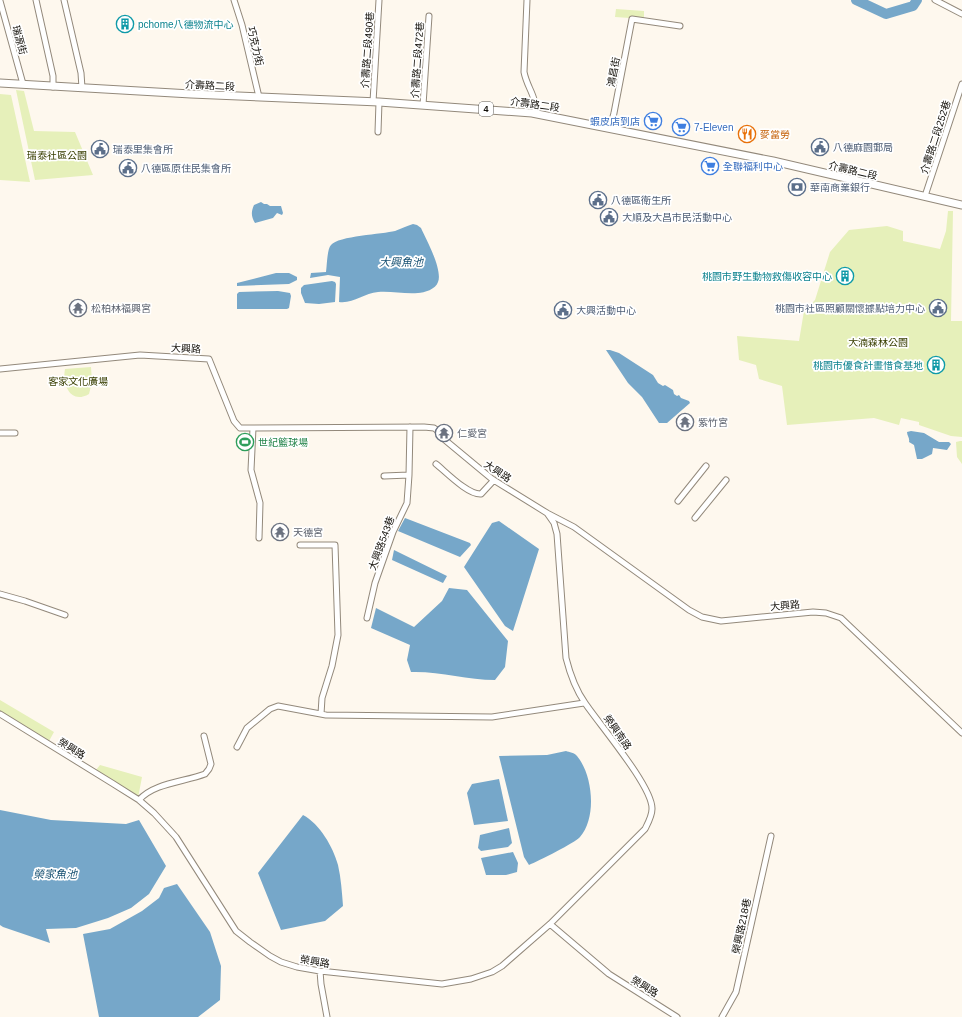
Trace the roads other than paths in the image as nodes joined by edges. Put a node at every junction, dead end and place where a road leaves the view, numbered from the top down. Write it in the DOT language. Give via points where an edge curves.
graph roads {
  1 [pos="36,0"];
  2 [pos="64,0"];
  3 [pos="234,0"];
  4 [pos="379,0"];
  5 [pos="527,0"];
  6 [pos="935,0"];
  7 [pos="0,1"];
  8 [pos="962,14"];
  9 [pos="429,16"];
  10 [pos="680,26"];
  11 [pos="0,83"];
  12 [pos="23,84"];
  13 [pos="962,84"];
  14 [pos="53,86"];
  15 [pos="82,88"];
  16 [pos="259,97"];
  17 [pos="376,102"];
  18 [pos="423,105"];
  19 [pos="535,113"];
  20 [pos="610,128"];
  21 [pos="378,132"];
  22 [pos="925,196"];
  23 [pos="962,205"];
  24 [pos="0,369"];
  25 [pos="410,427"];
  26 [pos="253,428"];
  27 [pos="0,433"];
  28 [pos="15,434"];
  29 [pos="436,464"];
  30 [pos="706,466"];
  31 [pos="409,475"];
  32 [pos="384,476"];
  33 [pos="494,480"];
  34 [pos="726,480"];
  35 [pos="678,501"];
  36 [pos="547,514"];
  37 [pos="695,518"];
  38 [pos="259,538"];
  39 [pos="300,545"];
  40 [pos="0,594"];
  41 [pos="65,615"];
  42 [pos="367,618"];
  43 [pos="584,703"];
  44 [pos="0,714"];
  45 [pos="321,714"];
  46 [pos="962,733"];
  47 [pos="204,736"];
  48 [pos="237,747"];
  49 [pos="139,800"];
  50 [pos="770,836"];
  51 [pos="550,924"];
  52 [pos="320,971"];
  53 [pos="326,1017"];
  54 [pos="677,1017"];
  55 [pos="722,1017"];
  1 -- 14 [label="street"];
  2 -- 15 [label="street" via="81,73"];
  3 -- 16 [label="street, 巧克力街"];
  4 -- 17 [label="street, 介壽路二段490巷"];
  5 -- 19 [label="street" via="524,72 526,82 534,95"];
  6 -- 8 [label="street"];
  7 -- 12 [label="street, 瑞源街"];
  9 -- 18 [label="street, 介壽路二段472巷"];
  10 -- 20 [label="street, 鴻昌街" via="632,19"];
  11 -- 12 [label="main road, 介壽路二段 / 4"];
  12 -- 14 [label="main road, 介壽路二段 / 4"];
  13 -- 22 [label="street, 介壽路二段252巷"];
  14 -- 15 [label="main road, 介壽路二段 / 4"];
  15 -- 16 [label="main road, 介壽路二段 / 4"];
  16 -- 17 [label="main road, 介壽路二段 / 4"];
  17 -- 18 [label="main road, 介壽路二段 / 4"];
  17 -- 21 [label="street, 介壽路二段490巷"];
  18 -- 19 [label="main road, 介壽路二段 / 4"];
  19 -- 20 [label="main road, 介壽路二段 / 4"];
  20 -- 22 [label="main road, 介壽路二段 / 4" via="773,161"];
  22 -- 23 [label="main road, 介壽路二段 / 4"];
  24 -- 26 [label="street, 大興路" via="140,354 209,359 234,421 240,428"];
  25 -- 26 [label="street, 大興路"];
  25 -- 31 [label="street, 大興路543巷"];
  25 -- 33 [label="street, 大興路" via="434,428"];
  26 -- 38 [label="street" via="251,470 260,503"];
  27 -- 28 [label="street"];
  29 -- 33 [label="street" via="473,493 481,494"];
  30 -- 35 [label="street"];
  31 -- 32 [label="street"];
  31 -- 42 [label="street, 大興路543巷" via="407,503 393,532 375,583"];
  33 -- 36 [label="street, 大興路"];
  34 -- 37 [label="street"];
  36 -- 43 [label="street, 榮興南路" via="554,523 557,534 566,658 571,676"];
  36 -- 46 [label="street, 大興路" via="574,527 702,617 721,621 813,612 841,618"];
  39 -- 45 [label="street" via="335,545 338,635 322,698"];
  40 -- 41 [label="street"];
  43 -- 45 [label="street" via="492,717"];
  43 -- 51 [label="street, 榮興南路" via="647,790 652,809 651,816 645,829"];
  44 -- 49 [label="street, 榮興路"];
  45 -- 48 [label="street" via="274,707 247,728"];
  47 -- 49 [label="street" via="210,764 205,774 155,789 144,794"];
  49 -- 52 [label="street, 榮興路" via="176,837 236,930 281,962"];
  50 -- 55 [label="street, 榮興路218巷" via="736,992"];
  51 -- 52 [label="street, 榮興路" via="502,966 492,972 459,982 442,984"];
  51 -- 54 [label="street, 榮興路" via="609,974"];
  52 -- 53 [label="street"];
}
